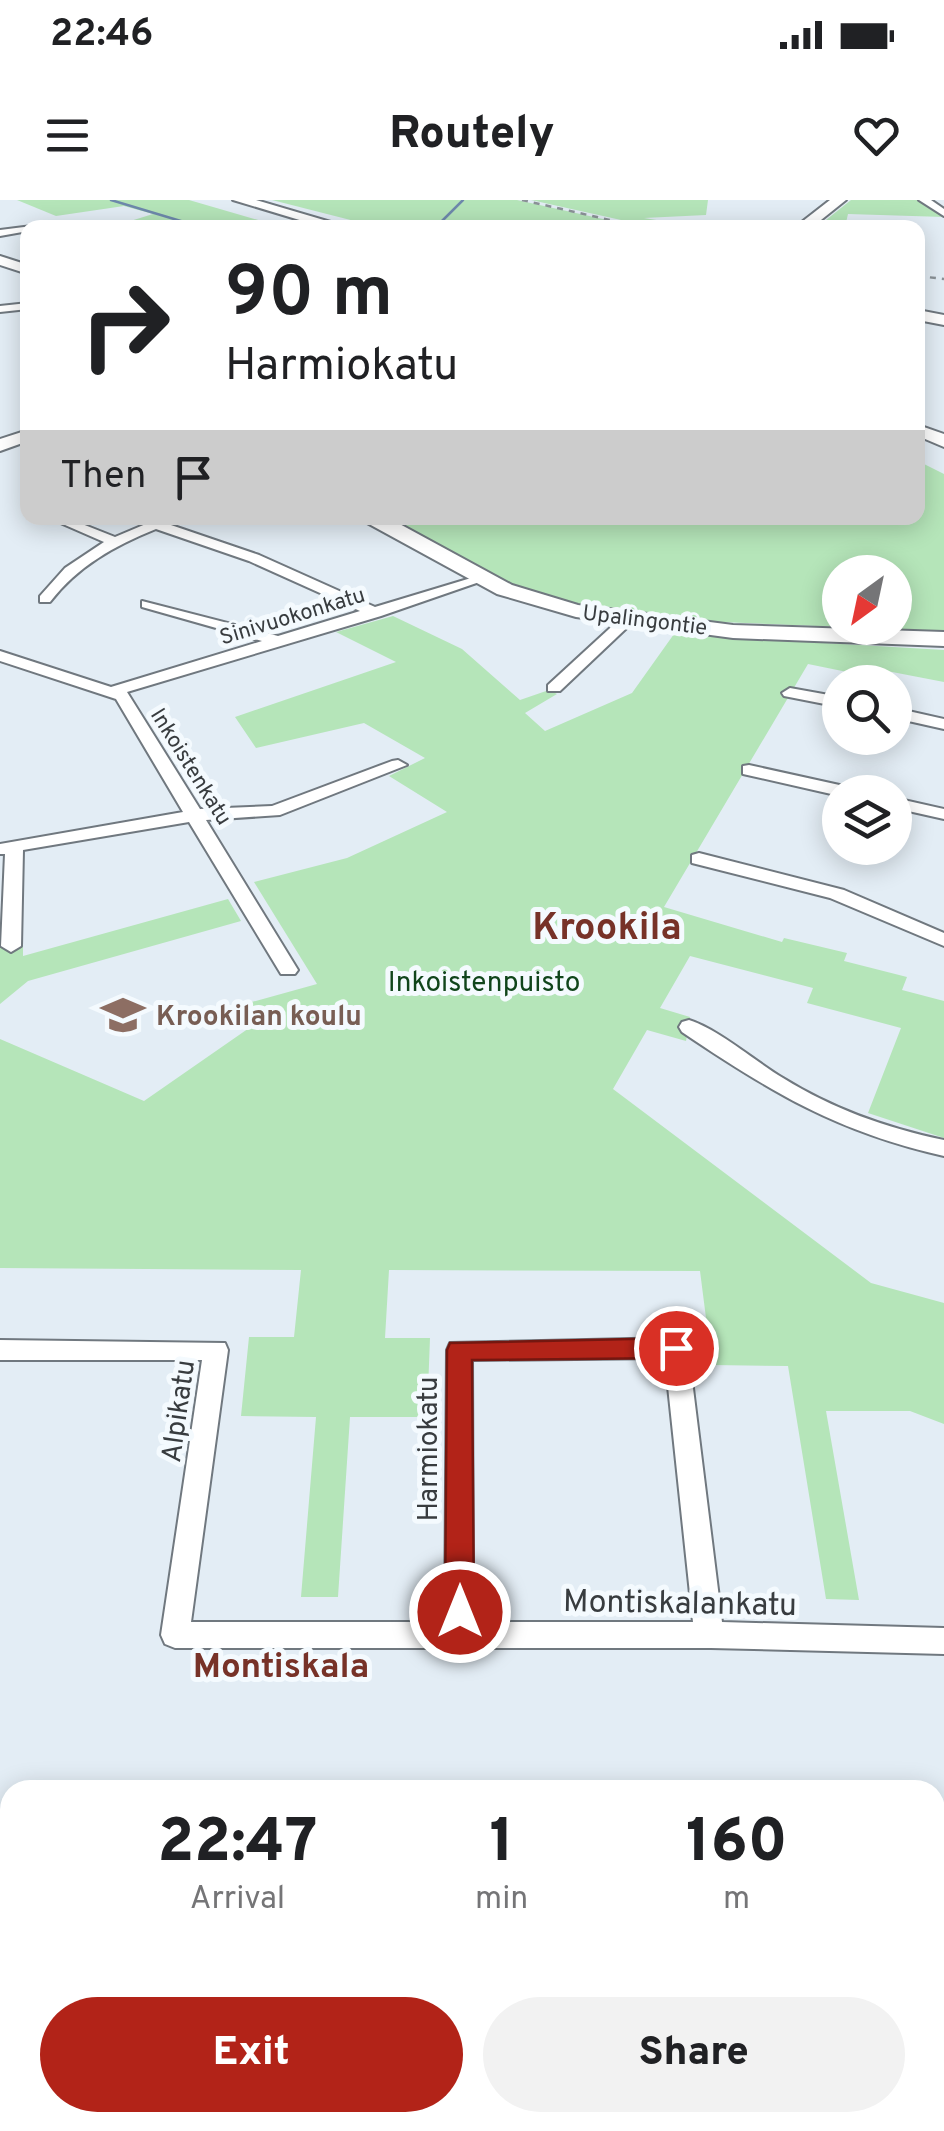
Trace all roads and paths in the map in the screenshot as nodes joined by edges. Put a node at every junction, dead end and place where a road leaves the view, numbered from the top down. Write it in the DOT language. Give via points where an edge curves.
graph roads {
  1 [pos="240,200"];
  2 [pos="260,200"];
  3 [pos="839,200"];
  4 [pos="924,200"];
  5 [pos="944,212"];
  6 [pos="318,220"];
  7 [pos="323,220"];
  8 [pos="812,220"];
  9 [pos="73,525"];
  10 [pos="153,525"];
  11 [pos="158,525"];
  12 [pos="386,525"];
  13 [pos="113,541"];
  14 [pos="481,579"];
  15 [pos="46,599"];
  16 [pos="147,604"];
  17 [pos="376,613"];
  18 [pos="626,621"];
  19 [pos="944,639"];
  20 [pos="281,641"];
  21 [pos="0,657"];
  22 [pos="554,688"];
  23 [pos="115,691"];
  24 [pos="790,692"];
  25 [pos="822,698"];
  26 [pos="912,717"];
  27 [pos="944,724"];
  28 [pos="398,765"];
  29 [pos="749,770"];
  30 [pos="822,786"];
  31 [pos="912,807"];
  32 [pos="944,814"];
  33 [pos="196,815"];
  34 [pos="7,848"];
  35 [pos="699,860"];
  36 [pos="944,940"];
  37 [pos="12,946"];
  38 [pos="288,970"];
  39 [pos="689,1027"];
  40 [pos="944,1148"];
  41 [pos="0,1350"];
  42 [pos="175,1634"];
  43 [pos="459,1635"];
  44 [pos="712,1635"];
  45 [pos="944,1642"];
  1 -- 6 [label="street"];
  2 -- 7 [label="street"];
  3 -- 8 [label="street"];
  4 -- 5 [label="street"];
  9 -- 13 [label="street"];
  10 -- 13 [label="street"];
  11 -- 17 [label="street" via="254,558"];
  12 -- 14 [label="street, Upalingontie"];
  13 -- 15 [label="street" via="64,575"];
  14 -- 17 [label="street, Sinivuokonkatu"];
  14 -- 18 [label="street, Upalingontie" via="534,600"];
  16 -- 20 [label="street"];
  17 -- 20 [label="street, Sinivuokonkatu"];
  18 -- 19 [label="street, Upalingontie"];
  18 -- 22 [label="street"];
  20 -- 23 [label="street, Sinivuokonkatu"];
  21 -- 23 [label="street, Inkoistenkatu"];
  23 -- 33 [label="street, Inkoistenkatu"];
  24 -- 25 [label="street"];
  26 -- 27 [label="street"];
  28 -- 33 [label="street" via="274,811"];
  29 -- 30 [label="street"];
  31 -- 32 [label="street"];
  33 -- 34 [label="street"];
  33 -- 38 [label="street, Inkoistenkatu"];
  34 -- 37 [label="street"];
  35 -- 36 [label="street" via="837,894"];
  39 -- 40 [label="street" via="813,1109"];
  41 -- 42 [label="street, Alpikatu" via="216,1350"];
  42 -- 43 [label="street, Montiskalankatu"];
  43 -- 44 [label="street, Montiskalankatu"];
  43 -- 44 [label="street, Harmiokatu" via="459,1350 676,1348"];
  44 -- 45 [label="street, Montiskalankatu"];
}
